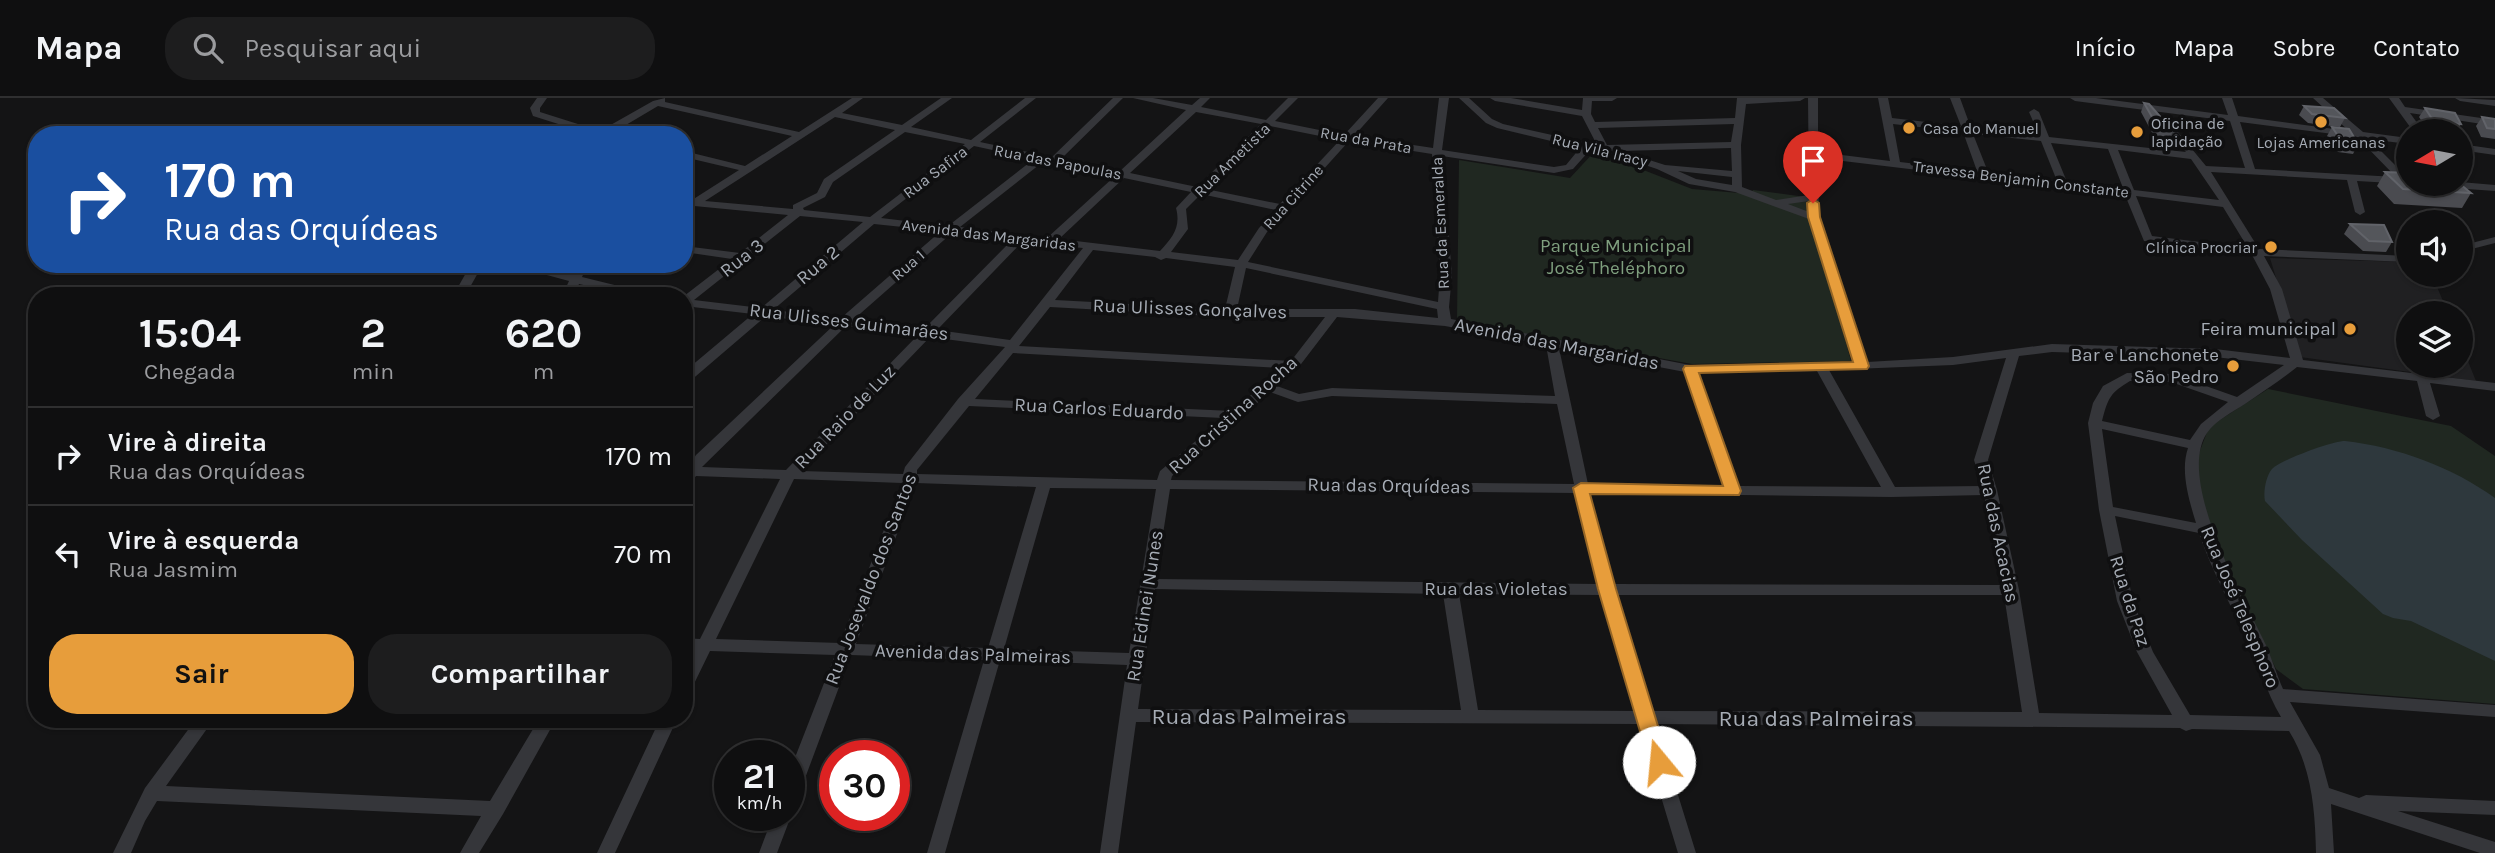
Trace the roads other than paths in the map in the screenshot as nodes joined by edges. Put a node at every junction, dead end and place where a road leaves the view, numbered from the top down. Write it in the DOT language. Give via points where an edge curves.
graph roads {
  1 [pos="542,98"];
  2 [pos="666,98"];
  3 [pos="858,98"];
  4 [pos="947,98"];
  5 [pos="1031,98"];
  6 [pos="1118,98"];
  7 [pos="1138,98"];
  8 [pos="1205,98"];
  9 [pos="1293,98"];
  10 [pos="1384,98"];
  11 [pos="1444,98"];
  12 [pos="1464,98"];
  13 [pos="1495,98"];
  14 [pos="1588,98"];
  15 [pos="1612,98"];
  16 [pos="1800,98"];
  17 [pos="1814,98"];
  18 [pos="1883,98"];
  19 [pos="1955,98"];
  20 [pos="2075,98"];
  21 [pos="2139,98"];
  22 [pos="2227,98"];
  23 [pos="2318,98"];
  24 [pos="2394,98"];
  25 [pos="2460,98"];
  26 [pos="1742,99"];
  27 [pos="656,103"];
  28 [pos="2495,103"];
  29 [pos="2148,107"];
  30 [pos="1194,108"];
  31 [pos="2402,109"];
  32 [pos="1510,111"];
  33 [pos="2034,111"];
  34 [pos="835,114"];
  35 [pos="1586,114"];
  36 [pos="2235,119"];
  37 [pos="2409,119"];
  38 [pos="1739,121"];
  39 [pos="1889,121"];
  40 [pos="1271,122"];
  41 [pos="2495,123"];
  42 [pos="1592,125"];
  43 [pos="575,126"];
  44 [pos="615,126"];
  45 [pos="902,130"];
  46 [pos="1965,130"];
  47 [pos="801,135"];
  48 [pos="2360,135"];
  49 [pos="1347,138"];
  50 [pos="2046,140"];
  51 [pos="2396,140"];
  52 [pos="971,144"];
  53 [pos="1736,145"];
  54 [pos="1587,147"];
  55 [pos="1604,148"];
  56 [pos="2112,148"];
  57 [pos="2473,149"];
  58 [pos="1437,152"];
  59 [pos="2495,152"];
  60 [pos="1815,155"];
  61 [pos="693,156"];
  62 [pos="2192,156"];
  63 [pos="1041,158"];
  64 [pos="1053,160"];
  65 [pos="1895,163"];
  66 [pos="1661,167"];
  67 [pos="747,169"];
  68 [pos="2205,169"];
  69 [pos="2396,170"];
  70 [pos="2251,171"];
  71 [pos="1983,174"];
  72 [pos="1123,175"];
  73 [pos="1737,175"];
  74 [pos="2351,178"];
  75 [pos="2396,180"];
  76 [pos="2064,186"];
  77 [pos="2473,186"];
  78 [pos="2495,188"];
  79 [pos="1737,189"];
  80 [pos="1200,192"];
  81 [pos="2131,194"];
  82 [pos="1813,197"];
  83 [pos="693,200"];
  84 [pos="693,202"];
  85 [pos="1775,203"];
  86 [pos="2227,204"];
  87 [pos="1282,208"];
  88 [pos="799,212"];
  89 [pos="2360,212"];
  90 [pos="1814,217"];
  91 [pos="872,220"];
  92 [pos="948,231"];
  93 [pos="1019,239"];
  94 [pos="2495,240"];
  95 [pos="1048,243"];
  96 [pos="2473,246"];
  97 [pos="1089,248"];
  98 [pos="693,250"];
  99 [pos="2256,252"];
  100 [pos="744,257"];
  101 [pos="1161,257"];
  102 [pos="2396,258"];
  103 [pos="1241,264"];
  104 [pos="548,273"];
  105 [pos="579,273"];
  106 [pos="576,280"];
  107 [pos="572,287"];
  108 [pos="607,287"];
  109 [pos="693,295"];
  110 [pos="693,303"];
  111 [pos="1048,303"];
  112 [pos="1443,307"];
  113 [pos="763,310"];
  114 [pos="1230,313"];
  115 [pos="1333,314"];
  116 [pos="844,322"];
  117 [pos="1445,322"];
  118 [pos="928,332"];
  119 [pos="1552,343"];
  120 [pos="1013,347"];
  121 [pos="2014,352"];
  122 [pos="2297,361"];
  123 [pos="1294,365"];
  124 [pos="1861,366"];
  125 [pos="1821,367"];
  126 [pos="1690,369"];
  127 [pos="693,371"];
  128 [pos="2396,374"];
  129 [pos="2422,378"];
  130 [pos="2429,378"];
  131 [pos="1267,387"];
  132 [pos="2495,387"];
  133 [pos="1561,400"];
  134 [pos="963,402"];
  135 [pos="2240,402"];
  136 [pos="1234,415"];
  137 [pos="2433,416"];
  138 [pos="2095,423"];
  139 [pos="2194,445"];
  140 [pos="693,467"];
  141 [pos="693,475"];
  142 [pos="789,475"];
  143 [pos="910,480"];
  144 [pos="1044,483"];
  145 [pos="1162,484"];
  146 [pos="1581,488"];
  147 [pos="1990,490"];
  148 [pos="1733,491"];
  149 [pos="1891,492"];
  150 [pos="2106,510"];
  151 [pos="2204,529"];
  152 [pos="1149,584"];
  153 [pos="1450,589"];
  154 [pos="1607,589"];
  155 [pos="2011,590"];
  156 [pos="693,644"];
  157 [pos="705,644"];
  158 [pos="845,650"];
  159 [pos="995,655"];
  160 [pos="1136,659"];
  161 [pos="693,669"];
  162 [pos="2277,695"];
  163 [pos="2495,711"];
  164 [pos="1129,715"];
  165 [pos="1645,717"];
  166 [pos="1471,718"];
  167 [pos="2032,719"];
  168 [pos="2186,724"];
  169 [pos="2293,724"];
  170 [pos="199,728"];
  171 [pos="543,728"];
  172 [pos="665,728"];
  173 [pos="805,755"];
  174 [pos="151,793"];
  175 [pos="2320,793"];
  176 [pos="2350,801"];
  177 [pos="497,809"];
  178 [pos="2494,810"];
  179 [pos="776,831"];
  180 [pos="2495,850"];
  181 [pos="122,853"];
  182 [pos="469,853"];
  183 [pos="606,853"];
  184 [pos="768,853"];
  185 [pos="936,853"];
  186 [pos="1109,853"];
  187 [pos="1687,853"];
  188 [pos="2325,853"];
  1 -- 43 [label="street" via="536,114"];
  2 -- 27 [label="street"];
  3 -- 34 [label="street"];
  4 -- 45 [label="street"];
  5 -- 52 [label="street, Rua Safira"];
  6 -- 64 [label="street"];
  7 -- 30 [label="street, Rua da Prata"];
  8 -- 30 [label="street"];
  9 -- 40 [label="street, Rua Ametista"];
  10 -- 49 [label="street, Rua Citrine"];
  11 -- 58 [label="street, Rua da Esmeralda"];
  12 -- 32 [label="street" via="1489,121"];
  13 -- 32 [label="street"];
  14 -- 15 [label="street"];
  14 -- 35 [label="street"];
  16 -- 26 [label="street"];
  17 -- 60 [label="street"];
  18 -- 39 [label="street"];
  19 -- 46 [label="street"];
  20 -- 29 [label="street"];
  21 -- 29 [label="street"];
  22 -- 36 [label="street"];
  23 -- 48 [label="street"];
  24 -- 31 [label="street"];
  25 -- 28 [label="street"];
  26 -- 38 [label="street"];
  27 -- 44 [label="street"];
  27 -- 47 [label="street"];
  29 -- 36 [label="street"];
  29 -- 62 [label="street"];
  30 -- 40 [label="street, Rua da Prata"];
  30 -- 72 [label="street"];
  31 -- 37 [label="street"];
  31 -- 41 [label="street"];
  32 -- 35 [label="street"];
  32 -- 54 [label="street, Rua Vila Iracy"];
  33 -- 50 [label="street"];
  34 -- 45 [label="street, Rua das Papoulas"];
  34 -- 47 [label="street"];
  35 -- 42 [label="street"];
  36 -- 48 [label="street"];
  36 -- 70 [label="street"];
  38 -- 42 [label="street"];
  38 -- 53 [label="street"];
  39 -- 46 [label="street"];
  39 -- 65 [label="street"];
  40 -- 49 [label="street, Rua da Prata"];
  40 -- 80 [label="street, Rua Ametista"];
  42 -- 55 [label="street"];
  45 -- 52 [label="street, Rua das Papoulas"];
  45 -- 88 [label="street, Rua 3" via="828,181 821,197 797,207"];
  46 -- 50 [label="street"];
  46 -- 71 [label="street"];
  47 -- 67 [label="street"];
  48 -- 51 [label="street"];
  48 -- 69 [label="street"];
  49 -- 58 [label="street, Rua da Prata"];
  49 -- 87 [label="street, Rua Citrine"];
  50 -- 56 [label="street"];
  50 -- 76 [label="street"];
  52 -- 63 [label="street, Rua das Papoulas"];
  52 -- 91 [label="street, Rua Safira"];
  53 -- 55 [label="street"];
  53 -- 73 [label="street"];
  54 -- 55 [label="street, Rua Vila Iracy"];
  54 -- 58 [label="street, Rua da Prata" via="1569,167 1554,170"];
  55 -- 66 [label="street, Rua Vila Iracy"];
  56 -- 62 [label="street"];
  56 -- 81 [label="street"];
  57 -- 59 [label="street"];
  58 -- 112 [label="street, Rua da Esmeralda" via="1446,275"];
  60 -- 65 [label="street, Travessa Benjamin Constante"];
  60 -- 82 [label="street"];
  61 -- 67 [label="street"];
  62 -- 68 [label="street"];
  63 -- 64 [label="street, Rua das Papoulas"];
  63 -- 92 [label="street, Rua 1"];
  64 -- 72 [label="street, Rua das Papoulas"];
  65 -- 71 [label="street, Travessa Benjamin Constante"];
  66 -- 73 [label="street"];
  66 -- 79 [label="street, Rua Vila Iracy" via="1693,182"];
  67 -- 83 [label="street"];
  68 -- 70 [label="street"];
  68 -- 86 [label="street"];
  70 -- 74 [label="street"];
  71 -- 76 [label="street, Travessa Benjamin Constante"];
  72 -- 80 [label="street, Rua das Papoulas"];
  72 -- 95 [label="street"];
  73 -- 79 [label="street"];
  74 -- 75 [label="street"];
  74 -- 89 [label="street"];
  76 -- 81 [label="street, Travessa Benjamin Constante"];
  77 -- 78 [label="street"];
  79 -- 85 [label="street, Rua Vila Iracy"];
  80 -- 87 [label="street, Rua das Papoulas"];
  80 -- 101 [label="street, Rua Ametista" via="1181,208 1186,220 1183,232"];
  81 -- 86 [label="street, Travessa Benjamin Constante"];
  81 -- 99 [label="street" via="2148,239"];
  82 -- 85 [label="street"];
  82 -- 90 [label="street"];
  84 -- 88 [label="street, Avenida das Margaridas"];
  85 -- 90 [label="street, Rua Vila Iracy"];
  86 -- 99 [label="street"];
  87 -- 103 [label="street, Rua Citrine"];
  88 -- 91 [label="street, Avenida das Margaridas"];
  88 -- 100 [label="street, Rua 3"];
  90 -- 124 [label="street"];
  91 -- 92 [label="street, Avenida das Margaridas"];
  91 -- 113 [label="street, Rua 2"];
  92 -- 93 [label="street, Avenida das Margaridas"];
  92 -- 116 [label="street, Rua 1"];
  93 -- 95 [label="street, Avenida das Margaridas"];
  93 -- 118 [label="street, Rua Raio de Luz"];
  94 -- 96 [label="street"];
  95 -- 97 [label="street, Avenida das Margaridas"];
  97 -- 101 [label="street, Avenida das Margaridas"];
  97 -- 111 [label="street, Rua Josevaldo dos Santos"];
  98 -- 100 [label="street"];
  99 -- 102 [label="street"];
  99 -- 122 [label="street" via="2276,288"];
  100 -- 109 [label="street, Rua 3"];
  101 -- 103 [label="street, Avenida das Margaridas"];
  103 -- 112 [label="street, Avenida das Margaridas"];
  103 -- 114 [label="street, Rua Citrine"];
  104 -- 106 [label="street"];
  105 -- 106 [label="street"];
  106 -- 107 [label="street"];
  106 -- 108 [label="street"];
  110 -- 113 [label="street, Rua Ulisses Guimarães"];
  111 -- 114 [label="street, Rua Ulisses Gonçalves"];
  111 -- 120 [label="street, Rua Josevaldo dos Santos"];
  112 -- 117 [label="street, Avenida das Margaridas"];
  113 -- 116 [label="street, Rua Ulisses Guimarães"];
  113 -- 127 [label="street, Rua 2"];
  114 -- 115 [label="street, Rua Ulisses Gonçalves"];
  115 -- 117 [label="street, Avenida das Margaridas"];
  115 -- 123 [label="street, Rua Cristina Rocha"];
  116 -- 118 [label="street, Rua Ulisses Guimarães"];
  116 -- 140 [label="street, Rua 1"];
  117 -- 119 [label="street, Avenida das Margaridas"];
  118 -- 120 [label="street, Rua Ulisses Guimarães"];
  118 -- 142 [label="street, Rua Raio de Luz"];
  119 -- 126 [label="street, Avenida das Margaridas"];
  119 -- 133 [label="street"];
  120 -- 123 [label="street, Rua Ulisses Guimarães"];
  120 -- 134 [label="street, Rua Josevaldo dos Santos"];
  121 -- 122 [label="street, Avenida das Margaridas" via="2052,348 2172,350"];
  121 -- 124 [label="street, Avenida das Margaridas"];
  121 -- 147 [label="street, Rua das Acacias" via="1981,460"];
  122 -- 128 [label="street, Avenida das Margaridas"];
  122 -- 135 [label="street"];
  123 -- 131 [label="street, Rua Cristina Rocha"];
  124 -- 125 [label="street, Avenida das Margaridas"];
  125 -- 126 [label="street, Avenida das Margaridas"];
  125 -- 149 [label="street"];
  126 -- 148 [label="street"];
  129 -- 137 [label="street"];
  130 -- 132 [label="street, Avenida das Margaridas"];
  131 -- 133 [label="street" via="1298,398 1332,392"];
  131 -- 136 [label="street, Rua Cristina Rocha"];
  133 -- 146 [label="street"];
  134 -- 136 [label="street, Rua Carlos Eduardo"];
  134 -- 143 [label="street, Rua Josevaldo dos Santos" via="911,470"];
  135 -- 138 [label="street, Rua da Paz" via="2172,378 2127,377 2108,389"];
  135 -- 139 [label="street" via="2207,424"];
  136 -- 145 [label="street, Rua Cristina Rocha" via="1165,474"];
  138 -- 139 [label="street"];
  138 -- 150 [label="street, Rua da Paz"];
  139 -- 151 [label="street, Rua José Telesphoro" via="2192,463"];
  141 -- 142 [label="street, Rua das Orquídeas"];
  142 -- 143 [label="street, Rua das Orquídeas"];
  142 -- 157 [label="street, Rua Raio de Luz"];
  143 -- 144 [label="street, Rua das Orquídeas"];
  143 -- 158 [label="street, Rua Josevaldo dos Santos"];
  144 -- 145 [label="street, Rua das Orquídeas"];
  144 -- 159 [label="street"];
  145 -- 146 [label="street, Rua das Orquídeas"];
  145 -- 152 [label="street, Rua Edinei Nunes"];
  146 -- 148 [label="street, Rua das Orquídeas"];
  146 -- 154 [label="street"];
  147 -- 149 [label="street, Rua das Orquídeas"];
  147 -- 155 [label="street, Rua das Acacias"];
  148 -- 149 [label="street, Rua das Orquídeas"];
  150 -- 151 [label="street"];
  150 -- 168 [label="street, Rua da Paz" via="2136,634"];
  151 -- 162 [label="street, Rua José Telesphoro"];
  152 -- 153 [label="street, Rua das Violetas"];
  152 -- 160 [label="street, Rua Edinei Nunes"];
  153 -- 154 [label="street, Rua das Violetas"];
  153 -- 166 [label="street"];
  154 -- 155 [label="street, Rua das Violetas"];
  154 -- 165 [label="street"];
  155 -- 167 [label="street, Rua das Acacias"];
  156 -- 157 [label="street, Avenida das Palmeiras"];
  157 -- 158 [label="street, Avenida das Palmeiras"];
  157 -- 161 [label="street, Rua Raio de Luz"];
  158 -- 159 [label="street, Avenida das Palmeiras"];
  158 -- 173 [label="street, Rua Josevaldo dos Santos"];
  159 -- 160 [label="street, Avenida das Palmeiras"];
  159 -- 185 [label="street"];
  160 -- 164 [label="street, Rua Edinei Nunes"];
  162 -- 163 [label="street"];
  162 -- 169 [label="street, Rua José Telesphoro"];
  164 -- 166 [label="street, Rua das Palmeiras"];
  164 -- 186 [label="street, Rua Edinei Nunes"];
  165 -- 166 [label="street, Rua das Palmeiras"];
  165 -- 167 [label="street, Rua das Palmeiras"];
  165 -- 187 [label="street"];
  167 -- 168 [label="street, Rua das Palmeiras"];
  168 -- 169 [label="street, Rua das Palmeiras"];
  169 -- 175 [label="street, Rua José Telesphoro" via="2314,763"];
  170 -- 174 [label="street"];
  171 -- 177 [label="street"];
  172 -- 183 [label="street"];
  174 -- 177 [label="street"];
  174 -- 181 [label="street"];
  175 -- 176 [label="street"];
  175 -- 188 [label="street, Rua José Telesphoro"];
  176 -- 178 [label="street"];
  176 -- 180 [label="street"];
  177 -- 182 [label="street"];
  179 -- 184 [label="street"];
}
